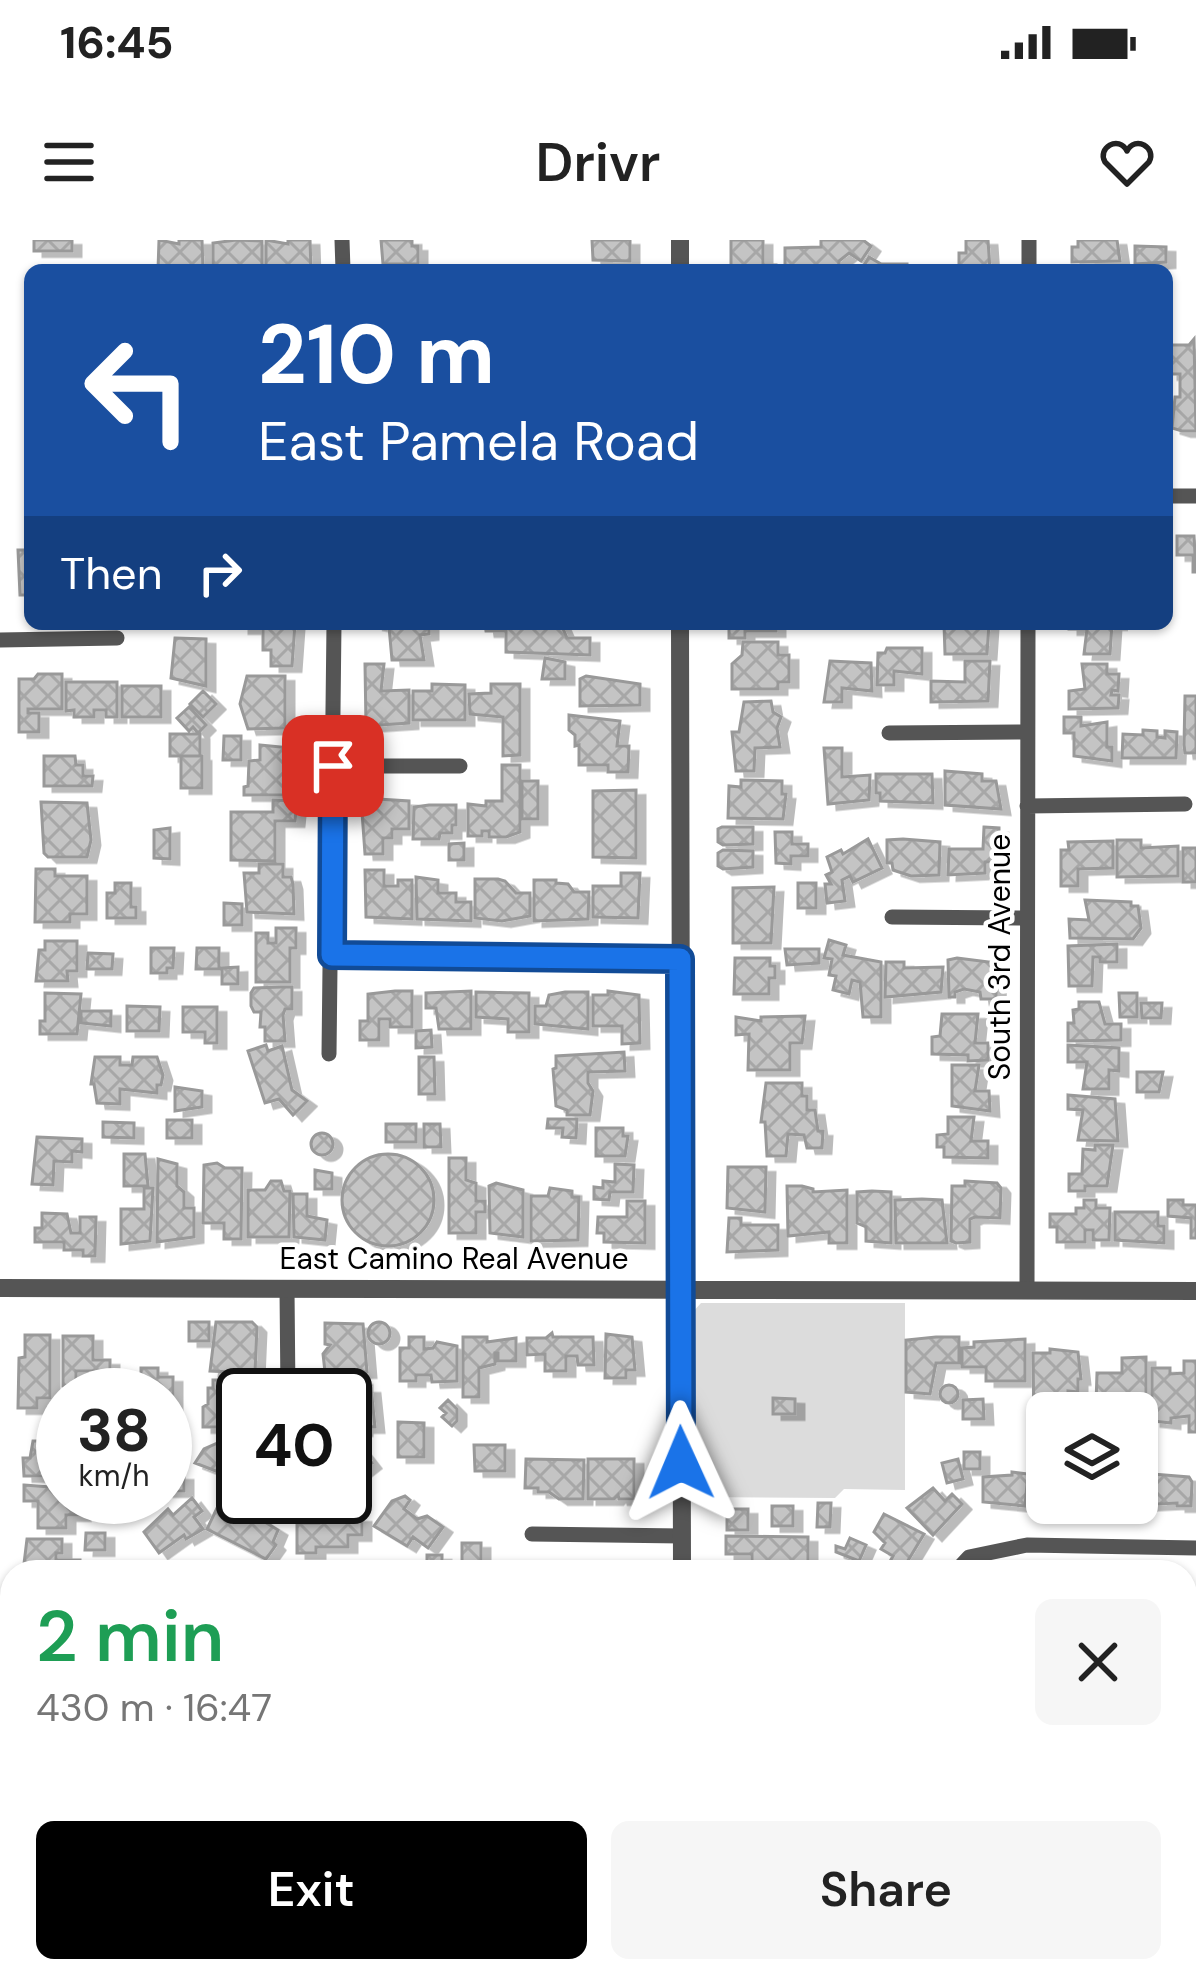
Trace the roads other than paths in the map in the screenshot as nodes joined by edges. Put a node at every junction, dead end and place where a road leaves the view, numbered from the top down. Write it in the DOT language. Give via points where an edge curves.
graph roads {
  1 [pos="334,630"];
  2 [pos="680,630"];
  3 [pos="1028,630"];
  4 [pos="117,638"];
  5 [pos="0,640"];
  6 [pos="1027,732"];
  7 [pos="889,733"];
  8 [pos="333,766"];
  9 [pos="460,766"];
  10 [pos="1185,803"];
  11 [pos="1027,806"];
  12 [pos="892,917"];
  13 [pos="1027,918"];
  14 [pos="332,955"];
  15 [pos="680,959"];
  16 [pos="328,1054"];
  17 [pos="0,1288"];
  18 [pos="679,1288"];
  19 [pos="287,1289"];
  20 [pos="1027,1290"];
  21 [pos="1196,1291"];
  22 [pos="288,1368"];
  23 [pos="532,1534"];
  24 [pos="682,1536"];
  25 [pos="1196,1548"];
  26 [pos="682,1560"];
  27 [pos="968,1560"];
  1 -- 8 [label="street"];
  2 -- 15 [label="street"];
  3 -- 6 [label="street, South 3rd Avenue"];
  4 -- 5 [label="street"];
  6 -- 7 [label="street"];
  6 -- 11 [label="street, South 3rd Avenue"];
  8 -- 9 [label="street"];
  8 -- 14 [label="street"];
  10 -- 11 [label="street"];
  11 -- 13 [label="street, South 3rd Avenue"];
  12 -- 13 [label="street"];
  13 -- 20 [label="street, South 3rd Avenue"];
  14 -- 15 [label="street"];
  14 -- 16 [label="street"];
  15 -- 18 [label="street"];
  17 -- 19 [label="street, East Camino Real Avenue"];
  18 -- 19 [label="street, East Camino Real Avenue"];
  18 -- 20 [label="street, East Camino Real Avenue"];
  18 -- 24 [label="street"];
  19 -- 22 [label="street"];
  20 -- 21 [label="street, East Camino Real Avenue"];
  23 -- 24 [label="street"];
  24 -- 26 [label="street"];
  25 -- 27 [label="street" via="1027,1545"];
}
